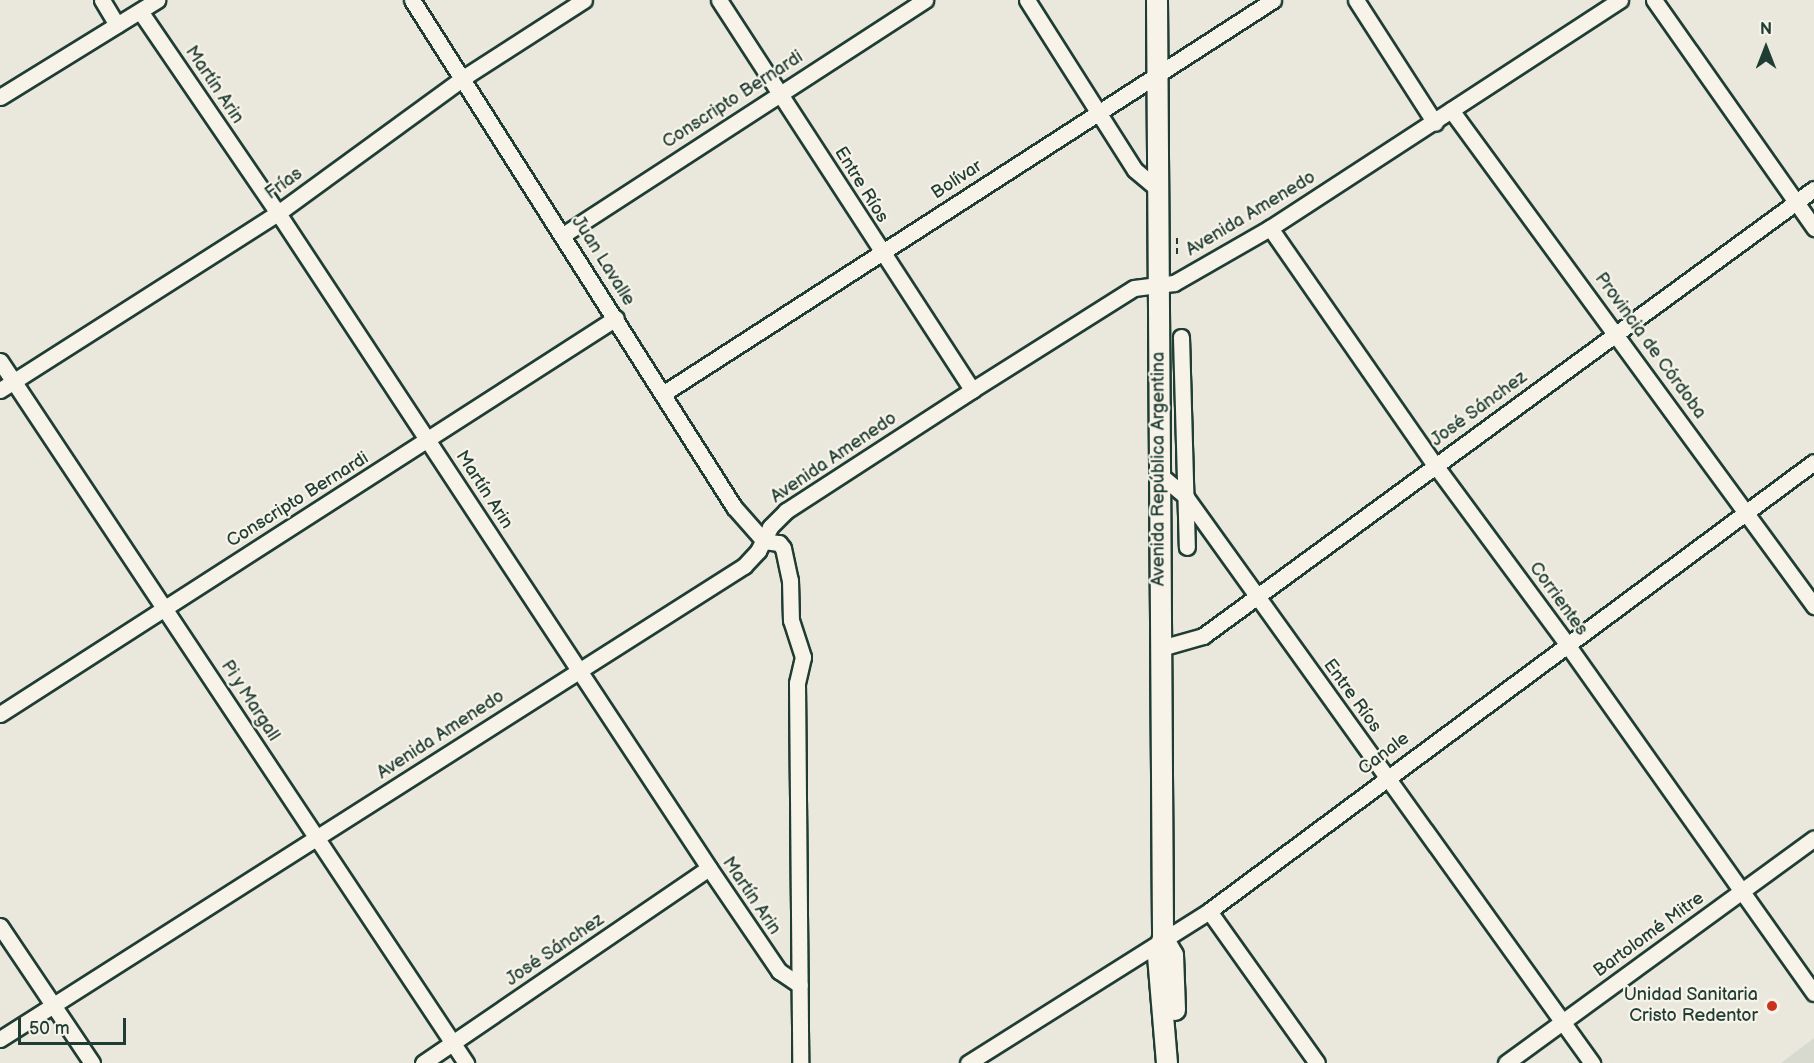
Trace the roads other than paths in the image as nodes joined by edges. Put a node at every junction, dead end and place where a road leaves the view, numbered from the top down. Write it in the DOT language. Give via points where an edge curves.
graph roads {
  1 [pos="102,0"];
  2 [pos="157,0"];
  3 [pos="412,0"];
  4 [pos="584,0"];
  5 [pos="719,0"];
  6 [pos="926,0"];
  7 [pos="1027,0"];
  8 [pos="1157,0"];
  9 [pos="1273,0"];
  10 [pos="1356,0"];
  11 [pos="1620,0"];
  12 [pos="1654,0"];
  13 [pos="140,11"];
  14 [pos="117,25"];
  15 [pos="1159,72"];
  16 [pos="463,78"];
  17 [pos="780,93"];
  18 [pos="0,97"];
  19 [pos="1451,110"];
  20 [pos="1098,112"];
  21 [pos="1435,123"];
  22 [pos="1158,189"];
  23 [pos="1814,189"];
  24 [pos="1796,202"];
  25 [pos="278,213"];
  26 [pos="1270,228"];
  27 [pos="1814,228"];
  28 [pos="563,235"];
  29 [pos="881,253"];
  30 [pos="1157,284"];
  31 [pos="616,318"];
  32 [pos="1617,333"];
  33 [pos="1181,337"];
  34 [pos="0,361"];
  35 [pos="13,381"];
  36 [pos="0,390"];
  37 [pos="972,390"];
  38 [pos="664,393"];
  39 [pos="429,442"];
  40 [pos="1814,462"];
  41 [pos="1435,465"];
  42 [pos="1159,474"];
  43 [pos="1184,495"];
  44 [pos="1746,511"];
  45 [pos="764,540"];
  46 [pos="1186,547"];
  47 [pos="1255,597"];
  48 [pos="1814,606"];
  49 [pos="164,607"];
  50 [pos="1566,643"];
  51 [pos="1161,648"];
  52 [pos="578,670"];
  53 [pos="0,714"];
  54 [pos="1387,776"];
  55 [pos="317,838"];
  56 [pos="1814,838"];
  57 [pos="708,868"];
  58 [pos="1742,891"];
  59 [pos="1209,911"];
  60 [pos="0,926"];
  61 [pos="1163,938"];
  62 [pos="800,985"];
  63 [pos="1814,993"];
  64 [pos="53,1006"];
  65 [pos="1562,1021"];
  66 [pos="0,1040"];
  67 [pos="452,1044"];
  68 [pos="92,1063"];
  69 [pos="423,1063"];
  70 [pos="466,1063"];
  71 [pos="800,1063"];
  72 [pos="968,1063"];
  73 [pos="1167,1063"];
  74 [pos="1175,1063"];
  75 [pos="1317,1063"];
  76 [pos="1506,1063"];
  77 [pos="1592,1063"];
  1 -- 14 [label="street"];
  2 -- 13 [label="street"];
  3 -- 16 [label="street, Juan Lavalle"];
  4 -- 16 [label="street, Frías"];
  5 -- 17 [label="street, Entre Ríos"];
  6 -- 17 [label="street, Conscripto Bernardi"];
  7 -- 20 [label="street"];
  8 -- 15 [label="main road, Avenida República Argentina"];
  9 -- 15 [label="street, Bolívar"];
  10 -- 21 [label="street"];
  11 -- 19 [label="street, Avenida Amenedo"];
  12 -- 24 [label="street"];
  13 -- 14 [label="street"];
  13 -- 25 [label="street, Martín Arin"];
  14 -- 18 [label="street"];
  15 -- 20 [label="street, Bolívar"];
  15 -- 22 [label="main road, Avenida República Argentina"];
  16 -- 25 [label="street, Frías"];
  16 -- 28 [label="street, Juan Lavalle"];
  17 -- 28 [label="street, Conscripto Bernardi"];
  17 -- 29 [label="street, Entre Ríos"];
  19 -- 21 [label="street, Avenida Amenedo"];
  19 -- 32 [label="street, Provincia de Córdoba"];
  20 -- 22 [label="street" via="1136,170"];
  20 -- 29 [label="street, Bolívar"];
  21 -- 26 [label="street, Avenida Amenedo"];
  22 -- 30 [label="main road, Avenida República Argentina"];
  23 -- 24 [label="street, José Sánchez"];
  24 -- 27 [label="street"];
  24 -- 32 [label="street, José Sánchez"];
  25 -- 35 [label="street, Frías"];
  25 -- 39 [label="street, Martín Arin"];
  26 -- 30 [label="street, Avenida Amenedo" via="1174,283"];
  26 -- 41 [label="street, Corrientes"];
  28 -- 31 [label="street, Juan Lavalle"];
  29 -- 37 [label="street, Entre Ríos"];
  29 -- 38 [label="street, Bolívar"];
  30 -- 37 [label="street, Avenida Amenedo" via="1134,288"];
  30 -- 42 [label="main road, Avenida República Argentina"];
  31 -- 38 [label="street, Juan Lavalle"];
  31 -- 39 [label="street, Conscripto Bernardi"];
  32 -- 41 [label="street, José Sánchez"];
  32 -- 44 [label="street, Provincia de Córdoba"];
  33 -- 43 [label="street"];
  34 -- 35 [label="street, Pi y Margall"];
  35 -- 36 [label="street, Frías"];
  35 -- 49 [label="street, Pi y Margall"];
  37 -- 45 [label="street, Avenida Amenedo" via="786,510"];
  38 -- 45 [label="street, Juan Lavalle" via="734,507"];
  39 -- 49 [label="street, Conscripto Bernardi"];
  39 -- 52 [label="street, Martín Arin"];
  40 -- 44 [label="street, Canale"];
  41 -- 47 [label="street, José Sánchez"];
  41 -- 50 [label="street, Corrientes"];
  42 -- 43 [label="street, Entre Ríos"];
  42 -- 51 [label="main road, Avenida República Argentina"];
  43 -- 46 [label="street"];
  43 -- 47 [label="street, Entre Ríos"];
  44 -- 48 [label="street, Provincia de Córdoba"];
  44 -- 50 [label="street, Canale"];
  45 -- 52 [label="street, Avenida Amenedo" via="744,566"];
  45 -- 62 [label="street, Juan Lavalle" via="779,543 783,548 790,580 791,620 803,657 797,683"];
  47 -- 51 [label="street, José Sánchez" via="1203,636"];
  47 -- 54 [label="street, Entre Ríos"];
  49 -- 53 [label="street, Conscripto Bernardi"];
  49 -- 55 [label="street, Pi y Margall"];
  50 -- 54 [label="street, Canale"];
  50 -- 58 [label="street, Corrientes"];
  51 -- 61 [label="main road, Avenida República Argentina"];
  52 -- 55 [label="street, Avenida Amenedo"];
  52 -- 57 [label="street, Martín Arin"];
  54 -- 59 [label="street, Canale"];
  54 -- 65 [label="street, Entre Ríos"];
  55 -- 64 [label="street, Avenida Amenedo"];
  55 -- 67 [label="street, Pi y Margall"];
  56 -- 58 [label="street, Bartolomé Mitre"];
  57 -- 62 [label="street, Martín Arin" via="779,971"];
  57 -- 67 [label="street, José Sánchez"];
  58 -- 63 [label="street, Corrientes"];
  58 -- 65 [label="street, Bartolomé Mitre"];
  59 -- 61 [label="street, Canale"];
  59 -- 75 [label="street"];
  60 -- 64 [label="street"];
  61 -- 72 [label="street, Canale"];
  61 -- 73 [label="main road, Avenida República Argentina" via="1158,956"];
  61 -- 74 [label="main road, Avenida República Argentina" via="1173,955"];
  62 -- 71 [label="street"];
  64 -- 66 [label="street, Avenida Amenedo"];
  64 -- 68 [label="street"];
  65 -- 76 [label="street, Bartolomé Mitre"];
  65 -- 77 [label="street, Entre Ríos"];
  67 -- 69 [label="street, José Sánchez"];
  67 -- 70 [label="street, Pi y Margall"];
}
